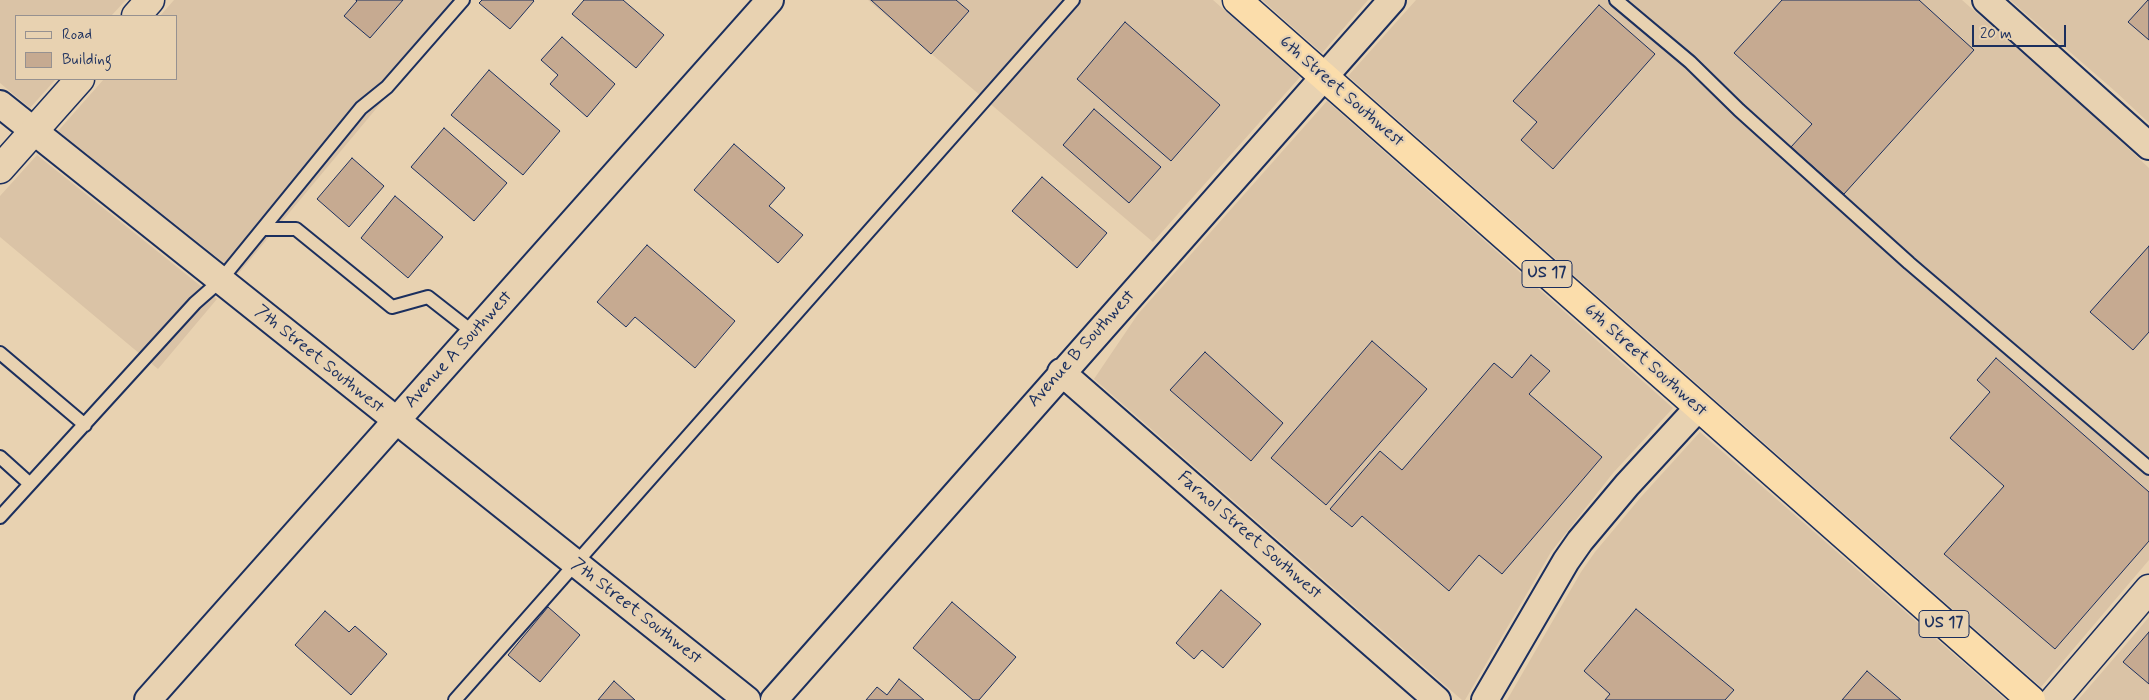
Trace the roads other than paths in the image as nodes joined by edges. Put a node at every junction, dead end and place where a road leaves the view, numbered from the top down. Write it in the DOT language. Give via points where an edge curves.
graph roads {
  1 [pos="150,0"];
  2 [pos="463,0"];
  3 [pos="770,0"];
  4 [pos="1073,0"];
  5 [pos="1237,0"];
  6 [pos="1392,0"];
  7 [pos="1616,0"];
  8 [pos="1986,0"];
  9 [pos="137,15"];
  10 [pos="1324,76"];
  11 [pos="79,80"];
  12 [pos="0,104"];
  13 [pos="33,131"];
  14 [pos="2149,146"];
  15 [pos="0,169"];
  16 [pos="263,229"];
  17 [pos="220,281"];
  18 [pos="474,333"];
  19 [pos="0,353"];
  20 [pos="1061,372"];
  21 [pos="1698,408"];
  22 [pos="395,421"];
  23 [pos="85,425"];
  24 [pos="0,457"];
  25 [pos="2149,468"];
  26 [pos="30,484"];
  27 [pos="0,517"];
  28 [pos="574,563"];
  29 [pos="2149,589"];
  30 [pos="148,700"];
  31 [pos="455,700"];
  32 [pos="747,700"];
  33 [pos="774,700"];
  34 [pos="1437,700"];
  35 [pos="1485,700"];
  36 [pos="2031,700"];
  37 [pos="2054,700"];
  1 -- 9 [label="street"];
  2 -- 16 [label="lane" via="387,87 361,108"];
  3 -- 18 [label="street, Avenue A Southwest"];
  4 -- 28 [label="lane"];
  5 -- 10 [label="highway, 6th Street Southwest / US 17"];
  6 -- 10 [label="street, Avenue B Southwest"];
  7 -- 25 [label="lane" via="1690,62 1909,263"];
  8 -- 14 [label="street"];
  10 -- 20 [label="street, Avenue B Southwest"];
  10 -- 21 [label="highway, 6th Street Southwest / US 17"];
  11 -- 13 [label="street"];
  12 -- 13 [label="street, 7th Street Southwest"];
  13 -- 15 [label="street"];
  13 -- 17 [label="street, 7th Street Southwest"];
  16 -- 17 [label="lane"];
  16 -- 18 [label="lane" via="296,229 392,307 428,298"];
  17 -- 22 [label="street, 7th Street Southwest"];
  17 -- 23 [label="lane" via="195,303"];
  18 -- 22 [label="street, Avenue A Southwest"];
  19 -- 23 [label="lane"];
  20 -- 33 [label="street, Avenue B Southwest"];
  20 -- 34 [label="street, Farnol Street Southwest"];
  21 -- 35 [label="street" via="1580,541"];
  21 -- 36 [label="highway, 6th Street Southwest / US 17"];
  22 -- 28 [label="street, 7th Street Southwest"];
  22 -- 30 [label="street, Avenue A Southwest"];
  23 -- 26 [label="lane"];
  24 -- 26 [label="lane"];
  26 -- 27 [label="lane"];
  28 -- 31 [label="lane"];
  28 -- 32 [label="street, 7th Street Southwest"];
  29 -- 37 [label="street"];
}
